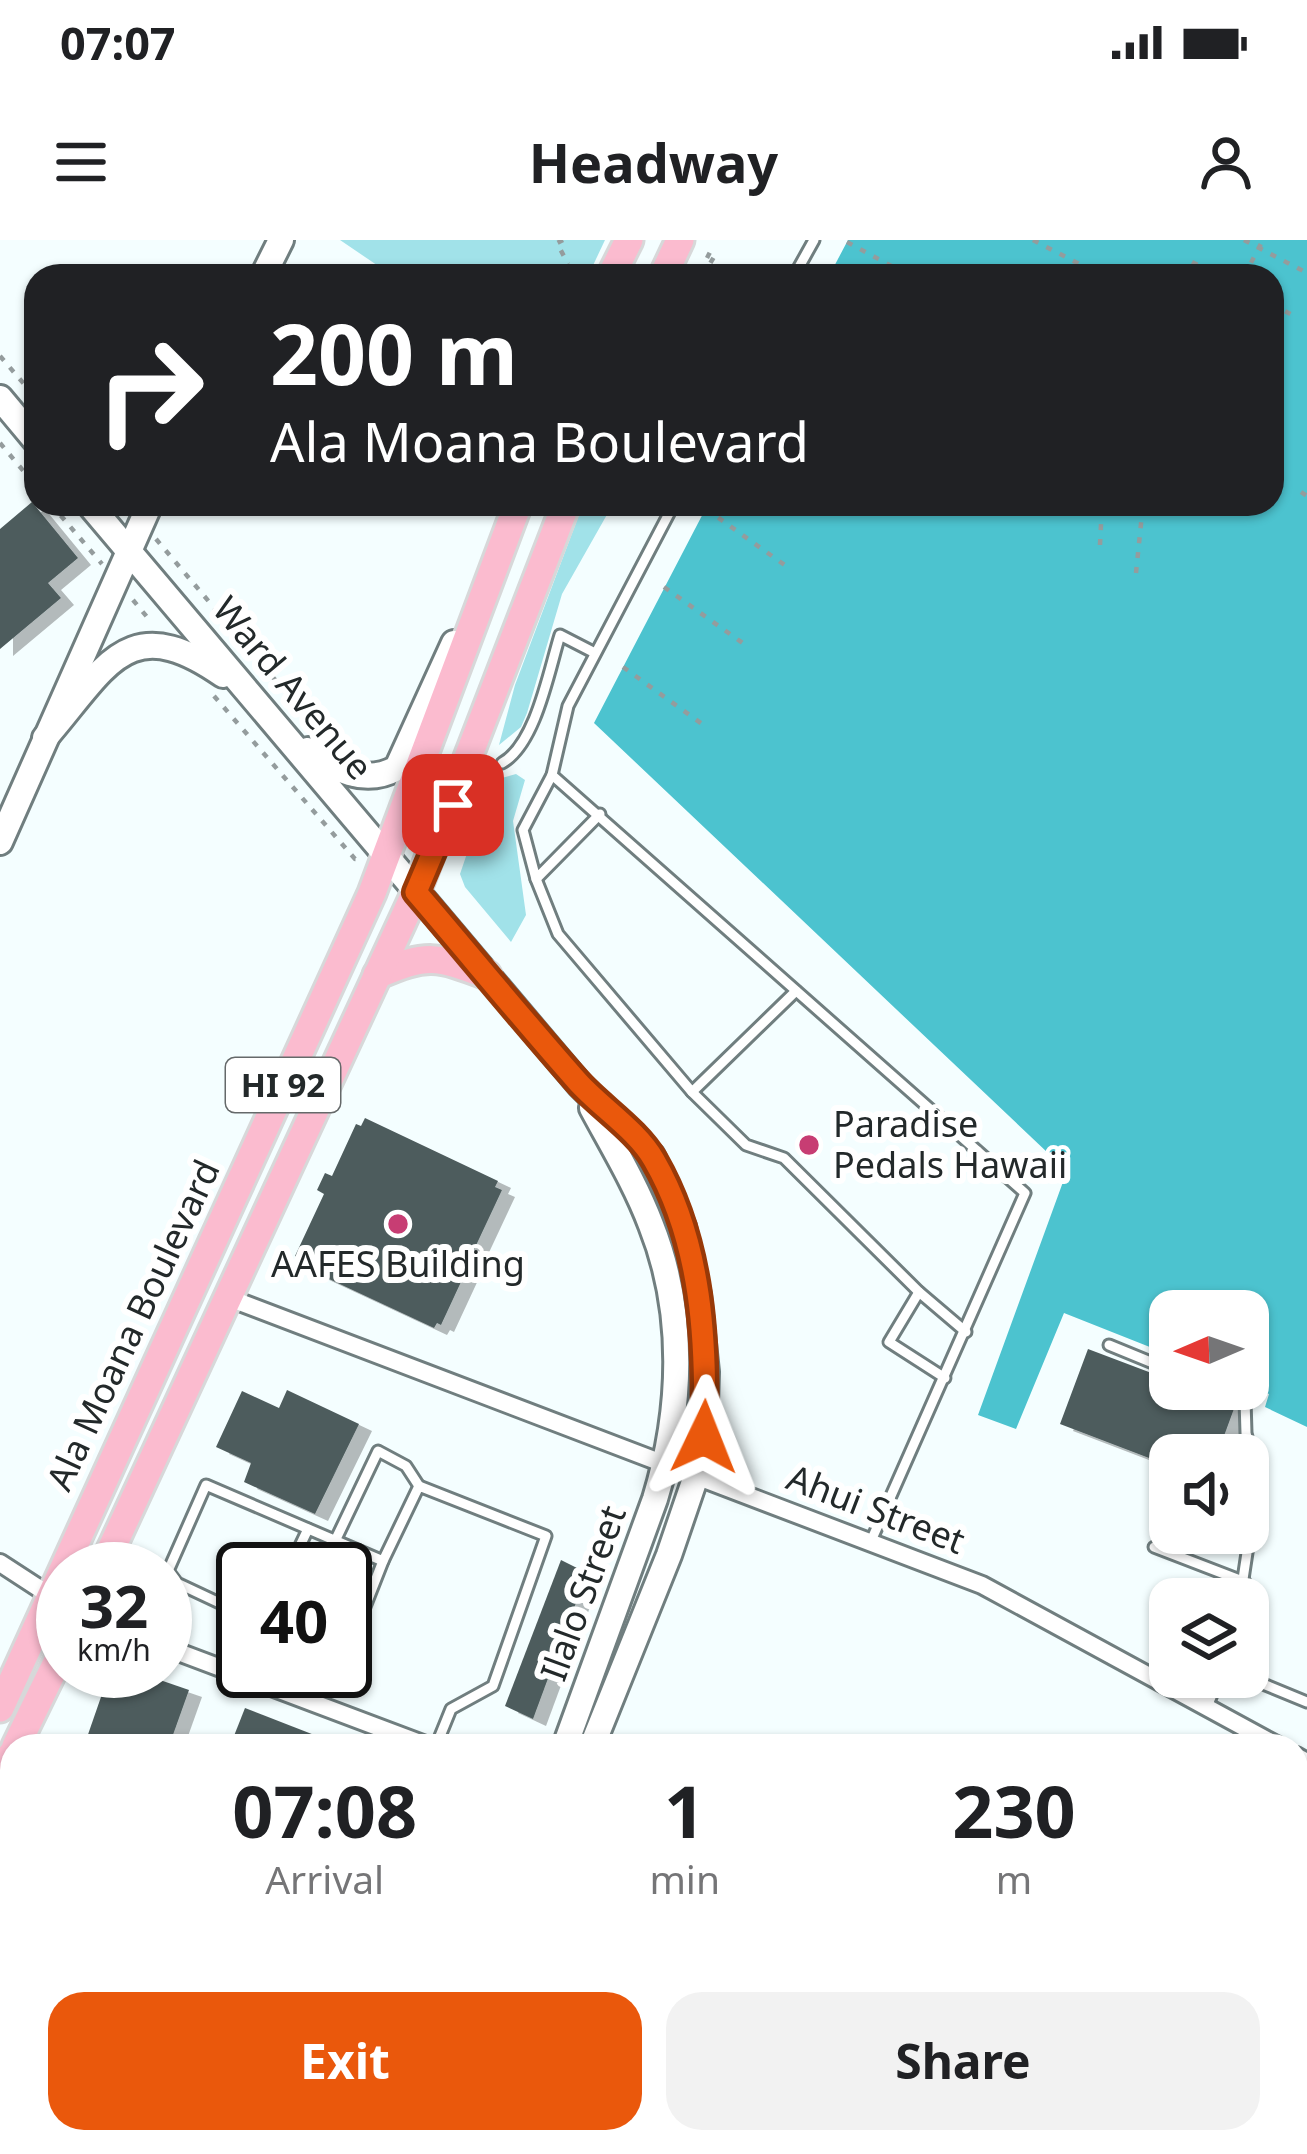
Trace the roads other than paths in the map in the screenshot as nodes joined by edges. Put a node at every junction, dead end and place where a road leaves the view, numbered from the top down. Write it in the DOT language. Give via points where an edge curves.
graph roads {
  1 [pos="0,398"];
  2 [pos="24,427"];
  3 [pos="99,516"];
  4 [pos="145,516"];
  5 [pos="513,516"];
  6 [pos="514,516"];
  7 [pos="561,516"];
  8 [pos="668,516"];
  9 [pos="128,550"];
  10 [pos="595,653"];
  11 [pos="264,711"];
  12 [pos="45,738"];
  13 [pos="502,763"];
  14 [pos="552,776"];
  15 [pos="600,814"];
  16 [pos="0,842"];
  17 [pos="387,857"];
  18 [pos="536,880"];
  19 [pos="416,892"];
  20 [pos="487,975"];
  21 [pos="377,976"];
  22 [pos="796,991"];
  23 [pos="580,1085"];
  24 [pos="692,1092"];
  25 [pos="920,1292"];
  26 [pos="229,1298"];
  27 [pos="966,1331"];
  28 [pos="1109,1345"];
  29 [pos="1149,1361"];
  30 [pos="945,1378"];
  31 [pos="1245,1410"];
  32 [pos="666,1464"];
  33 [pos="696,1476"];
  34 [pos="419,1486"];
  35 [pos="308,1529"];
  36 [pos="335,1540"];
  37 [pos="871,1541"];
  38 [pos="82,1542"];
  39 [pos="115,1542"];
  40 [pos="302,1542"];
  41 [pos="1172,1554"];
  42 [pos="382,1561"];
  43 [pos="0,1563"];
  44 [pos="1235,1578"];
  45 [pos="1246,1578"];
  46 [pos="36,1587"];
  47 [pos="372,1587"];
  48 [pos="216,1601"];
  49 [pos="36,1639"];
  50 [pos="1269,1686"];
  51 [pos="39,1698"];
  52 [pos="301,1698"];
  53 [pos="1211,1698"];
  54 [pos="1307,1702"];
  55 [pos="1207,1707"];
  56 [pos="0,1708"];
  57 [pos="22,1734"];
  58 [pos="399,1734"];
  59 [pos="438,1734"];
  60 [pos="569,1734"];
  61 [pos="597,1734"];
  62 [pos="1256,1734"];
  1 -- 2 [label="street"];
  3 -- 9 [label="street, Ward Avenue"];
  4 -- 9 [label="street"];
  5 -- 11 [label="street" via="397,767 374,776 343,771"];
  6 -- 17 [label="main road, Ala Moana Boulevard / HI 92"];
  7 -- 19 [label="main road, Ala Moana Boulevard / HI 92"];
  8 -- 10 [label="lane"];
  9 -- 11 [label="street, Ward Avenue"];
  9 -- 12 [label="street"];
  10 -- 13 [label="lane" via="560,635 528,730"];
  10 -- 14 [label="lane" via="564,716"];
  11 -- 12 [label="street" via="201,661 138,645 109,664"];
  11 -- 17 [label="street, Ward Avenue"];
  12 -- 16 [label="street"];
  14 -- 15 [label="lane"];
  14 -- 18 [label="lane" via="523,830"];
  15 -- 18 [label="lane"];
  15 -- 22 [label="lane"];
  17 -- 19 [label="street, Ward Avenue"];
  17 -- 38 [label="main road, Ala Moana Boulevard / HI 92"];
  18 -- 24 [label="lane" via="558,934"];
  19 -- 20 [label="street, Ward Avenue"];
  19 -- 21 [label="main road, Ala Moana Boulevard / HI 92"];
  20 -- 21 [label="main road" via="415,958"];
  20 -- 23 [label="street, Ward Avenue"];
  21 -- 26 [label="main road, Ala Moana Boulevard / HI 92"];
  22 -- 24 [label="lane"];
  22 -- 27 [label="lane" via="1025,1193"];
  23 -- 32 [label="street, Ward Avenue" via="652,1227 670,1292 678,1383"];
  23 -- 33 [label="street, Ward Avenue" via="652,1156 683,1227 706,1372"];
  24 -- 25 [label="lane" via="746,1144 784,1157"];
  25 -- 27 [label="lane"];
  25 -- 30 [label="lane" via="889,1342"];
  26 -- 32 [label="street, Ahui Street"];
  26 -- 39 [label="main road, Ala Moana Boulevard / HI 92"];
  27 -- 30 [label="lane"];
  28 -- 29 [label="lane"];
  30 -- 37 [label="lane"];
  31 -- 45 [label="lane" via="1258,1480"];
  32 -- 33 [label="street, Ahui Street"];
  32 -- 60 [label="street, Ilalo Street"];
  33 -- 37 [label="street, Ahui Street"];
  33 -- 61 [label="street, Ilalo Street"];
  34 -- 36 [label="lane" via="406,1466 378,1451"];
  34 -- 42 [label="lane"];
  34 -- 59 [label="lane" via="546,1536 493,1686 451,1709"];
  35 -- 36 [label="lane"];
  35 -- 40 [label="lane"];
  35 -- 48 [label="lane" via="206,1485 168,1571"];
  36 -- 42 [label="lane"];
  37 -- 55 [label="street, Ahui Street" via="1001,1594"];
  41 -- 44 [label="lane"];
  42 -- 47 [label="lane"];
  43 -- 46 [label="street"];
  49 -- 56 [label="main road, Ala Moana Boulevard / HI 92"];
  50 -- 54 [label="lane"];
  51 -- 57 [label="main road"];
  52 -- 58 [label="street"];
  53 -- 55 [label="lane"];
  55 -- 62 [label="street, Ahui Street"];
}
